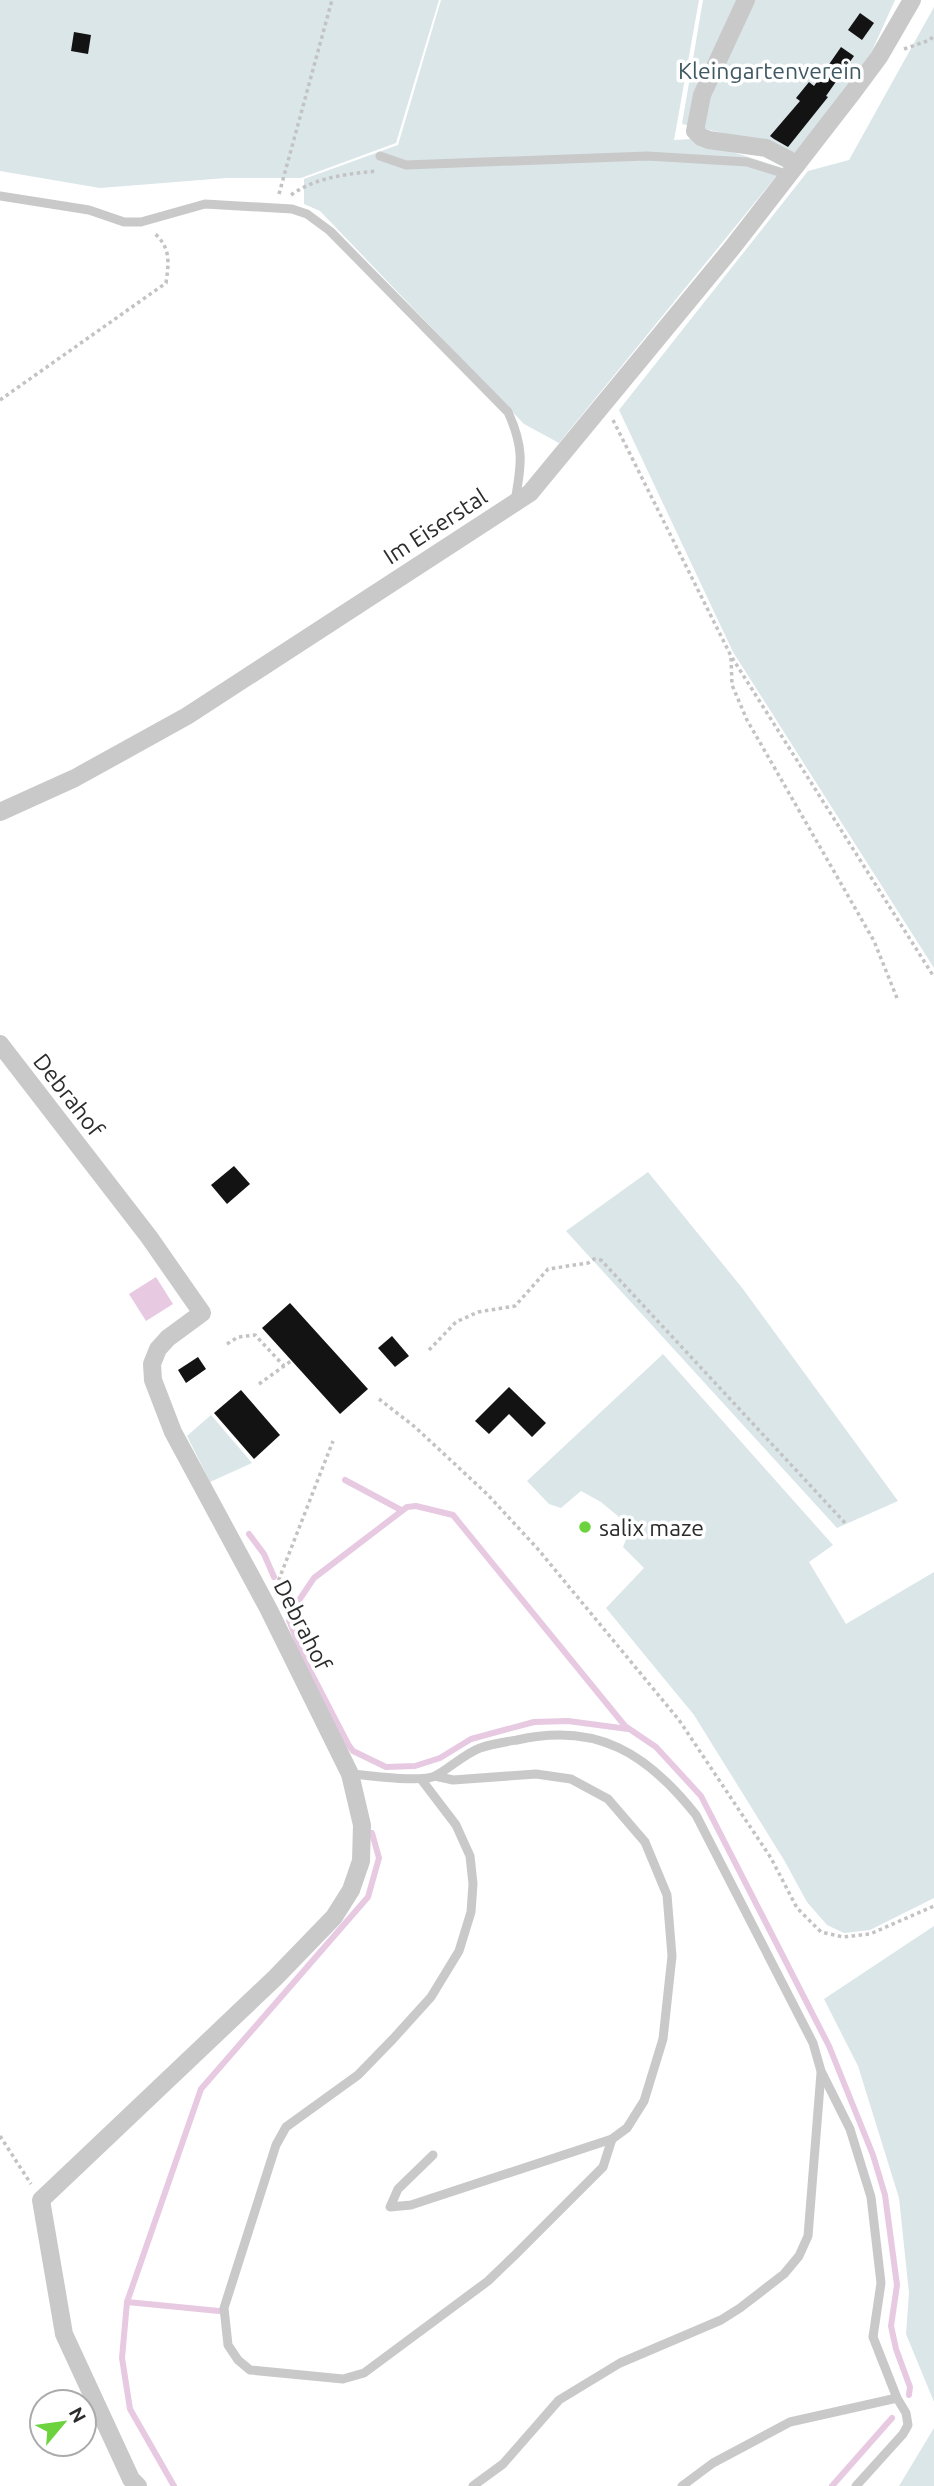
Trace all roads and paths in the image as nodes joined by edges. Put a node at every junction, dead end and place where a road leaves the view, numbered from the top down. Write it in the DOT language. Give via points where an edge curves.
graph roads {
  1 [pos="332,0"];
  2 [pos="746,0"];
  3 [pos="912,0"];
  4 [pos="380,156"];
  5 [pos="406,165"];
  6 [pos="793,169"];
  7 [pos="0,196"];
  8 [pos="276,208"];
  9 [pos="141,222"];
  10 [pos="0,400"];
  11 [pos="605,402"];
  12 [pos="514,505"];
  13 [pos="731,656"];
  14 [pos="0,812"];
  15 [pos="934,977"];
  16 [pos="897,998"];
  17 [pos="0,1044"];
  18 [pos="227,1344"];
  19 [pos="429,1350"];
  20 [pos="291,1360"];
  21 [pos="284,1366"];
  22 [pos="259,1384"];
  23 [pos="379,1399"];
  24 [pos="333,1441"];
  25 [pos="847,1525"];
  26 [pos="268,1608"];
  27 [pos="350,1774"];
  28 [pos="435,1776"];
  29 [pos="421,1779"];
  30 [pos="934,1906"];
  31 [pos="821,2071"];
  32 [pos="0,2136"];
  33 [pos="612,2139"];
  34 [pos="433,2155"];
  35 [pos="41,2200"];
  36 [pos="897,2398"];
  37 [pos="138,2486"];
  38 [pos="473,2486"];
  39 [pos="681,2486"];
  40 [pos="856,2486"];
  1 -- 8 [label="path"];
  2 -- 6 [label="street" via="702,95 695,131 709,140 766,148"];
  3 -- 6 [label="street, Im Eiserstal" via="879,57"];
  4 -- 5 [label="lane"];
  5 -- 6 [label="lane" via="647,156"];
  5 -- 8 [label="path" via="320,180"];
  6 -- 11 [label="street, Im Eiserstal"];
  7 -- 9 [label="lane"];
  8 -- 9 [label="lane" via="205,204"];
  8 -- 12 [label="lane" via="307,215 330,231 508,412 521,447"];
  9 -- 10 [label="path" via="162,239 170,260 166,283"];
  11 -- 12 [label="street, Im Eiserstal" via="530,493"];
  11 -- 13 [label="path"];
  12 -- 14 [label="street, Im Eiserstal" via="187,716 75,778"];
  13 -- 15 [label="path"];
  13 -- 16 [label="path" via="732,685 747,720 874,940"];
  17 -- 26 [label="street, Debrahof" via="202,1313 158,1349 152,1364 153,1380 173,1432"];
  18 -- 21 [label="path" via="255,1335"];
  19 -- 25 [label="path" via="456,1322 478,1312 515,1306 548,1269 601,1260"];
  20 -- 21 [label="path"];
  21 -- 22 [label="path"];
  23 -- 30 [label="path" via="487,1494 680,1720 771,1858 797,1908 821,1932 843,1937 870,1934"];
  24 -- 26 [label="path"];
  26 -- 27 [label="street, Debrahof"];
  27 -- 29 [label="lane"];
  27 -- 35 [label="street, Debrahof" via="362,1825 361,1861 351,1890 334,1917"];
  28 -- 29 [label="lane"];
  28 -- 31 [label="lane" via="480,1748 544,1734 569,1733 605,1741 638,1757 678,1791 696,1815 813,2043"];
  28 -- 33 [label="lane" via="453,1780 536,1774 571,1779 608,1799 645,1842 667,1895 672,1956 663,2039 645,2101 627,2128"];
  29 -- 33 [label="lane" via="456,1825 470,1856 471,1912 459,1951 431,1997 358,2075 286,2127 276,2145 224,2308 228,2345 250,2370 343,2379 364,2374 488,2281 603,2167"];
  31 -- 36 [label="lane" via="850,2129 872,2197 881,2283 873,2337"];
  31 -- 38 [label="lane" via="808,2236 785,2274 721,2320 620,2363 559,2400 503,2464"];
  32 -- 35 [label="path"];
  33 -- 34 [label="lane" via="411,2205 390,2207 398,2189"];
  35 -- 37 [label="street" via="64,2334"];
  36 -- 39 [label="lane" via="790,2422 713,2463"];
  36 -- 40 [label="lane" via="908,2425"];
}
